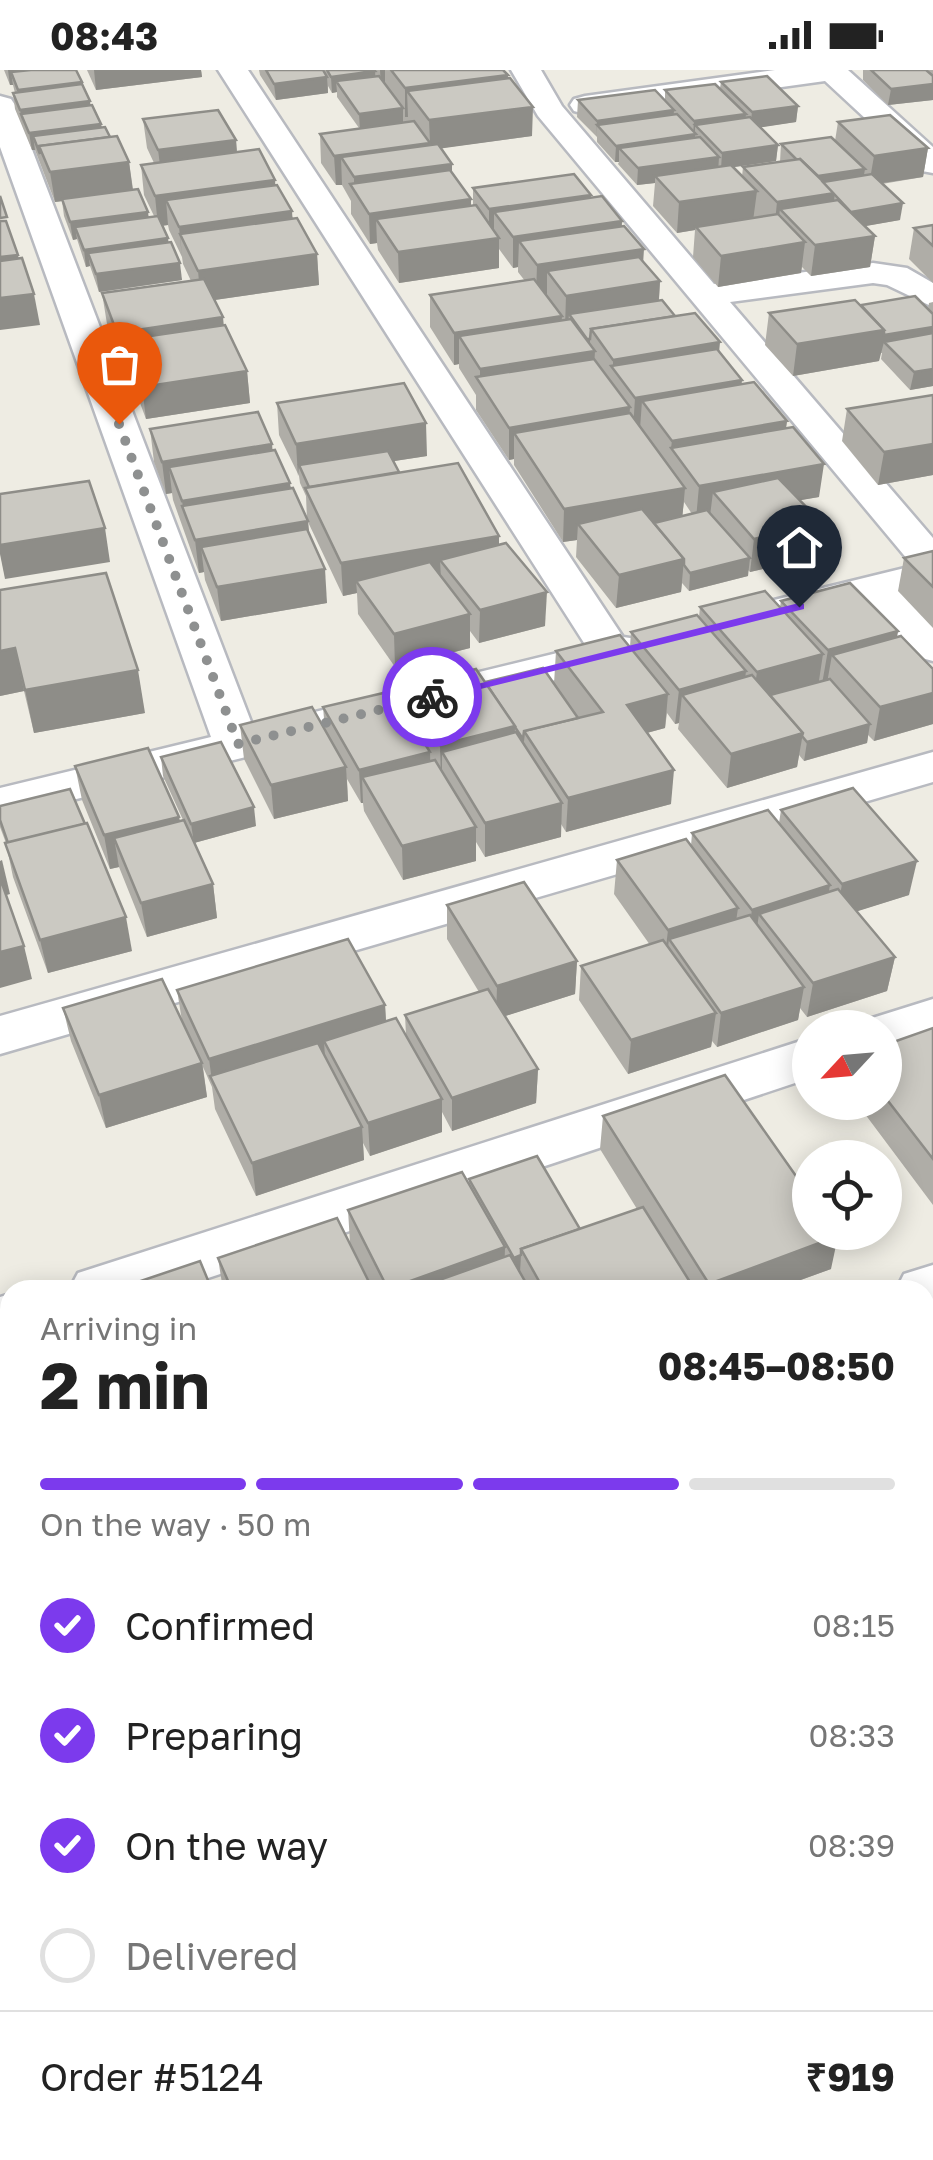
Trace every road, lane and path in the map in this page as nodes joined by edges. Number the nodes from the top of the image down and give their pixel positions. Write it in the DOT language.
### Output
graph roads {
  1 [pos="233,70"];
  2 [pos="526,70"];
  3 [pos="0,105"];
  4 [pos="549,110"];
  5 [pos="933,164"];
  6 [pos="667,200"];
  7 [pos="629,204"];
  8 [pos="706,295"];
  9 [pos="933,297"];
  10 [pos="856,419"];
  11 [pos="817,426"];
  12 [pos="933,564"];
  13 [pos="933,574"];
  14 [pos="874,588"];
  15 [pos="743,621"];
  16 [pos="668,639"];
  17 [pos="933,648"];
  18 [pos="612,653"];
  19 [pos="238,744"];
  20 [pos="933,767"];
  21 [pos="0,803"];
  22 [pos="933,1018"];
  23 [pos="902,1028"];
  24 [pos="0,1035"];
  25 [pos="792,1064"];
  26 [pos="130,1280"];
  1 -- 18 [label="street"];
  2 -- 4 [label="street"];
  3 -- 19 [label="street"];
  4 -- 5 [label="street"];
  4 -- 7 [label="street"];
  6 -- 7 [label="street"];
  7 -- 8 [label="street"];
  8 -- 9 [label="street"];
  8 -- 11 [label="street"];
  10 -- 11 [label="street"];
  11 -- 12 [label="street"];
  13 -- 14 [label="street"];
  14 -- 15 [label="street"];
  14 -- 17 [label="street"];
  16 -- 18 [label="street"];
  18 -- 19 [label="street"];
  19 -- 21 [label="street"];
  20 -- 24 [label="street"];
  22 -- 23 [label="street"];
  25 -- 26 [label="street"];
}
